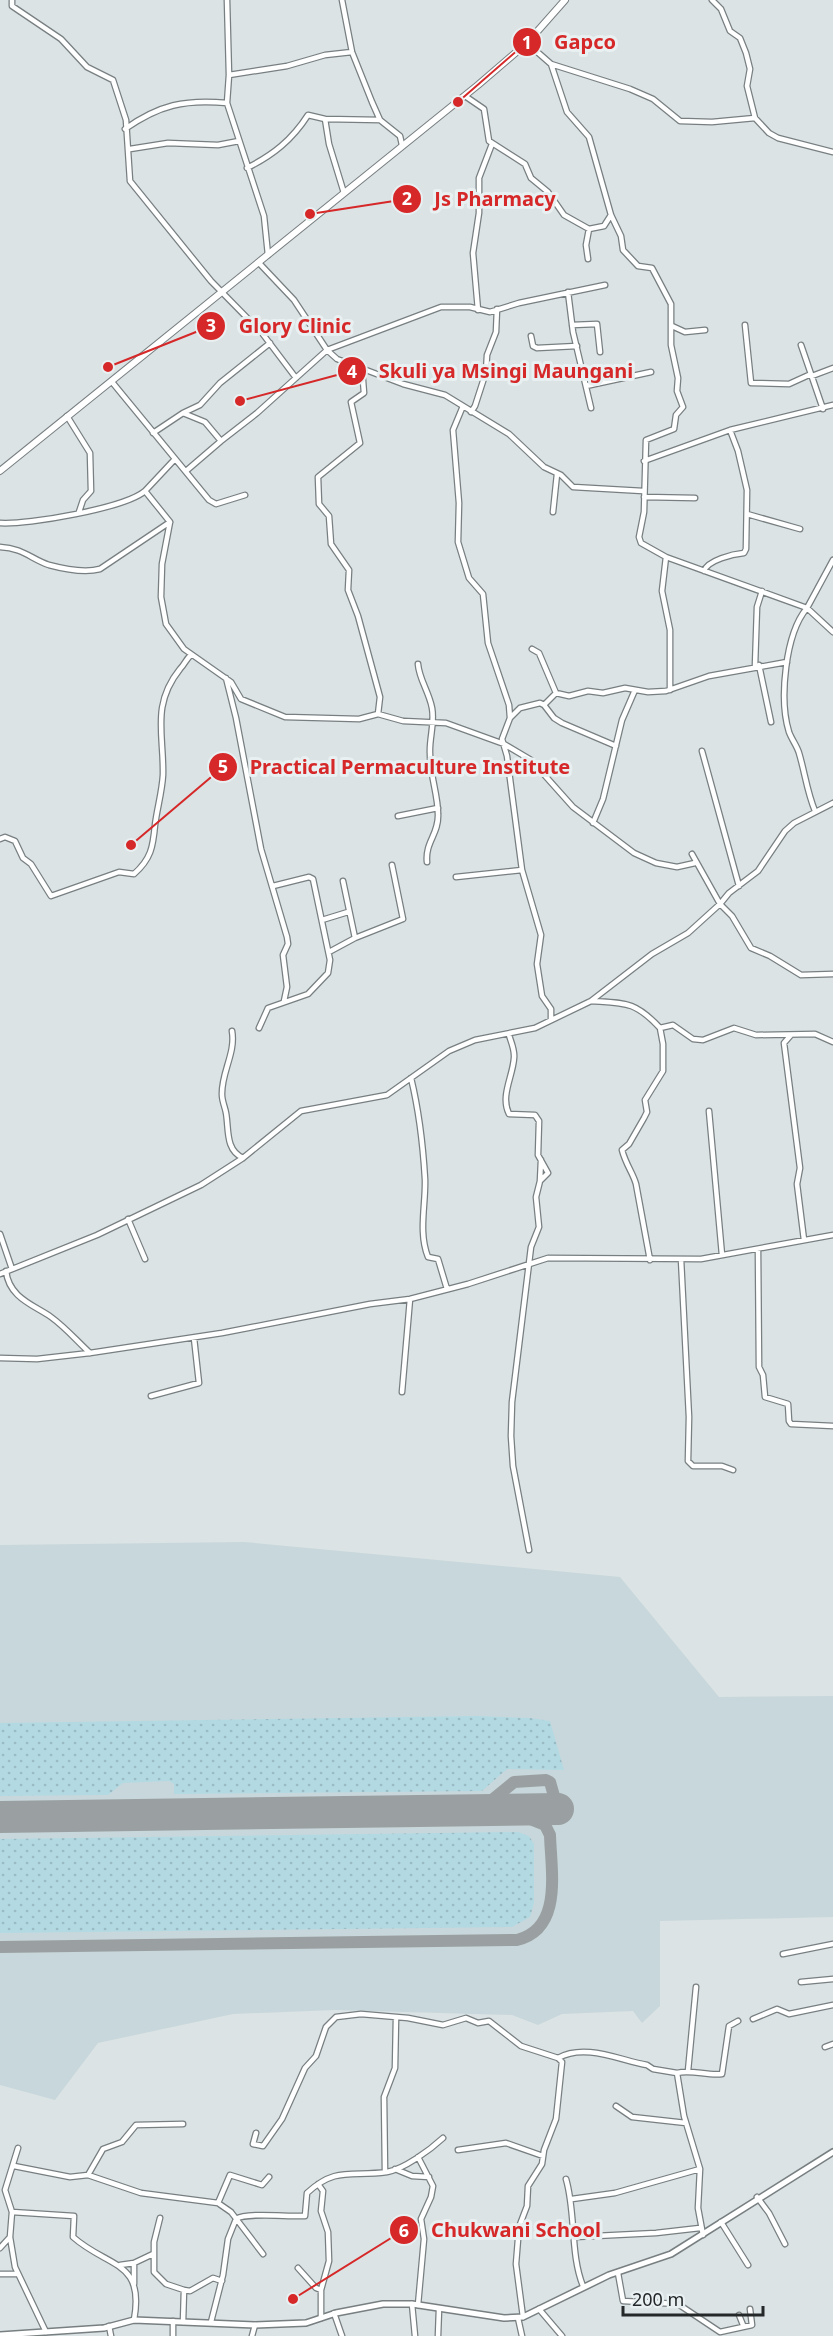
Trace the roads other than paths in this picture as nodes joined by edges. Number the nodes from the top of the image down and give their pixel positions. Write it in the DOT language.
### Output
graph roads {
  1 [pos="12,0"];
  2 [pos="227,0"];
  3 [pos="342,0"];
  4 [pos="565,0"];
  5 [pos="712,0"];
  6 [pos="527,43"];
  7 [pos="352,52"];
  8 [pos="551,64"];
  9 [pos="229,75"];
  10 [pos="465,96"];
  11 [pos="227,103"];
  12 [pos="755,118"];
  13 [pos="325,119"];
  14 [pos="380,120"];
  15 [pos="125,129"];
  16 [pos="239,141"];
  17 [pos="402,144"];
  18 [pos="492,144"];
  19 [pos="130,149"];
  20 [pos="833,152"];
  21 [pos="247,168"];
  22 [pos="344,193"];
  23 [pos="611,215"];
  24 [pos="589,229"];
  25 [pos="268,255"];
  26 [pos="588,259"];
  27 [pos="259,263"];
  28 [pos="605,285"];
  29 [pos="221,292"];
  30 [pos="568,292"];
  31 [pos="496,309"];
  32 [pos="478,310"];
  33 [pos="572,325"];
  34 [pos="745,325"];
  35 [pos="672,326"];
  36 [pos="705,330"];
  37 [pos="531,336"];
  38 [pos="270,343"];
  39 [pos="801,345"];
  40 [pos="577,346"];
  41 [pos="327,350"];
  42 [pos="600,352"];
  43 [pos="362,368"];
  44 [pos="833,368"];
  45 [pos="651,372"];
  46 [pos="812,375"];
  47 [pos="296,378"];
  48 [pos="112,382"];
  49 [pos="586,386"];
  50 [pos="831,405"];
  51 [pos="463,406"];
  52 [pos="591,408"];
  53 [pos="823,409"];
  54 [pos="471,412"];
  55 [pos="183,413"];
  56 [pos="833,413"];
  57 [pos="67,416"];
  58 [pos="730,430"];
  59 [pos="153,433"];
  60 [pos="221,441"];
  61 [pos="175,459"];
  62 [pos="644,461"];
  63 [pos="0,471"];
  64 [pos="186,471"];
  65 [pos="557,474"];
  66 [pos="145,491"];
  67 [pos="643,491"];
  68 [pos="245,495"];
  69 [pos="644,497"];
  70 [pos="695,498"];
  71 [pos="79,512"];
  72 [pos="553,512"];
  73 [pos="747,514"];
  74 [pos="170,522"];
  75 [pos="0,523"];
  76 [pos="800,529"];
  77 [pos="0,547"];
  78 [pos="666,557"];
  79 [pos="833,560"];
  80 [pos="704,571"];
  81 [pos="762,591"];
  82 [pos="807,608"];
  83 [pos="833,632"];
  84 [pos="532,649"];
  85 [pos="192,655"];
  86 [pos="787,662"];
  87 [pos="418,664"];
  88 [pos="757,666"];
  89 [pos="226,678"];
  90 [pos="635,690"];
  91 [pos="670,690"];
  92 [pos="556,693"];
  93 [pos="544,705"];
  94 [pos="378,714"];
  95 [pos="510,718"];
  96 [pos="771,722"];
  97 [pos="433,723"];
  98 [pos="504,744"];
  99 [pos="616,746"];
  100 [pos="702,751"];
  101 [pos="833,803"];
  102 [pos="438,808"];
  103 [pos="815,811"];
  104 [pos="398,816"];
  105 [pos="593,823"];
  106 [pos="0,839"];
  107 [pos="692,854"];
  108 [pos="427,862"];
  109 [pos="695,863"];
  110 [pos="392,865"];
  111 [pos="522,870"];
  112 [pos="456,877"];
  113 [pos="343,881"];
  114 [pos="273,886"];
  115 [pos="739,886"];
  116 [pos="720,904"];
  117 [pos="348,912"];
  118 [pos="322,920"];
  119 [pos="355,938"];
  120 [pos="328,952"];
  121 [pos="833,974"];
  122 [pos="591,1000"];
  123 [pos="284,1001"];
  124 [pos="551,1019"];
  125 [pos="259,1028"];
  126 [pos="660,1028"];
  127 [pos="232,1031"];
  128 [pos="508,1035"];
  129 [pos="791,1035"];
  130 [pos="833,1042"];
  131 [pos="411,1078"];
  132 [pos="709,1111"];
  133 [pos="243,1158"];
  134 [pos="541,1160"];
  135 [pos="540,1181"];
  136 [pos="128,1219"];
  137 [pos="0,1234"];
  138 [pos="833,1235"];
  139 [pos="804,1240"];
  140 [pos="758,1249"];
  141 [pos="722,1255"];
  142 [pos="145,1259"];
  143 [pos="681,1259"];
  144 [pos="650,1260"];
  145 [pos="529,1264"];
  146 [pos="12,1269"];
  147 [pos="6,1271"];
  148 [pos="0,1274"];
  149 [pos="447,1289"];
  150 [pos="410,1299"];
  151 [pos="194,1338"];
  152 [pos="90,1353"];
  153 [pos="0,1358"];
  154 [pos="402,1392"];
  155 [pos="151,1396"];
  156 [pos="833,1426"];
  157 [pos="733,1470"];
  158 [pos="529,1550"];
  159 [pos="833,1944"];
  160 [pos="783,1954"];
  161 [pos="833,1979"];
  162 [pos="801,1982"];
  163 [pos="696,1988"];
  164 [pos="833,2005"];
  165 [pos="396,2018"];
  166 [pos="753,2019"];
  167 [pos="738,2021"];
  168 [pos="833,2044"];
  169 [pos="825,2047"];
  170 [pos="558,2058"];
  171 [pos="688,2071"];
  172 [pos="677,2073"];
  173 [pos="616,2106"];
  174 [pos="686,2123"];
  175 [pos="183,2124"];
  176 [pos="256,2133"];
  177 [pos="443,2138"];
  178 [pos="18,2148"];
  179 [pos="458,2150"];
  180 [pos="833,2152"];
  181 [pos="543,2156"];
  182 [pos="418,2157"];
  183 [pos="14,2166"];
  184 [pos="395,2169"];
  185 [pos="700,2169"];
  186 [pos="385,2172"];
  187 [pos="88,2175"];
  188 [pos="269,2177"];
  189 [pos="429,2177"];
  190 [pos="566,2179"];
  191 [pos="318,2184"];
  192 [pos="2,2191"];
  193 [pos="757,2198"];
  194 [pos="572,2199"];
  195 [pos="218,2203"];
  196 [pos="12,2212"];
  197 [pos="160,2218"];
  198 [pos="236,2219"];
  199 [pos="722,2222"];
  200 [pos="700,2228"];
  201 [pos="703,2235"];
  202 [pos="10,2237"];
  203 [pos="575,2237"];
  204 [pos="785,2244"];
  205 [pos="0,2248"];
  206 [pos="153,2254"];
  207 [pos="263,2254"];
  208 [pos="134,2263"];
  209 [pos="120,2265"];
  210 [pos="748,2265"];
  211 [pos="298,2268"];
  212 [pos="618,2272"];
  213 [pos="0,2274"];
  214 [pos="18,2274"];
  215 [pos="222,2281"];
  216 [pos="583,2286"];
  217 [pos="134,2287"];
  218 [pos="184,2290"];
  219 [pos="321,2290"];
  220 [pos="415,2304"];
  221 [pos="439,2309"];
  222 [pos="539,2309"];
  223 [pos="750,2309"];
  224 [pos="334,2313"];
  225 [pos="739,2315"];
  226 [pos="521,2317"];
  227 [pos="321,2318"];
  228 [pos="134,2320"];
  229 [pos="173,2321"];
  230 [pos="183,2322"];
  231 [pos="211,2322"];
  232 [pos="255,2325"];
  233 [pos="743,2325"];
  234 [pos="109,2326"];
  235 [pos="46,2332"];
  236 [pos="79,2333"];
  237 [pos="0,2335"];
  238 [pos="111,2336"];
  239 [pos="173,2336"];
  240 [pos="252,2336"];
  241 [pos="342,2336"];
  242 [pos="415,2336"];
  243 [pos="438,2336"];
  244 [pos="522,2336"];
  245 [pos="562,2336"];
  1 -- 15 [label="street"];
  2 -- 9 [label="street"];
  3 -- 7 [label="street"];
  4 -- 6 [label="main road"];
  5 -- 12 [label="street"];
  6 -- 8 [label="street"];
  6 -- 10 [label="main road"];
  7 -- 9 [label="street"];
  7 -- 14 [label="street"];
  8 -- 12 [label="street"];
  8 -- 23 [label="street"];
  9 -- 11 [label="street"];
  10 -- 17 [label="main road"];
  10 -- 18 [label="street"];
  11 -- 15 [label="street"];
  11 -- 16 [label="street"];
  12 -- 20 [label="street"];
  13 -- 14 [label="street"];
  13 -- 21 [label="street"];
  13 -- 22 [label="street"];
  14 -- 17 [label="street"];
  15 -- 19 [label="street"];
  16 -- 19 [label="street"];
  16 -- 21 [label="street"];
  17 -- 22 [label="main road"];
  18 -- 24 [label="street"];
  18 -- 32 [label="street"];
  19 -- 29 [label="street"];
  21 -- 25 [label="street"];
  22 -- 25 [label="main road"];
  23 -- 24 [label="street"];
  23 -- 35 [label="street"];
  24 -- 26 [label="street"];
  25 -- 27 [label="main road"];
  27 -- 29 [label="main road"];
  27 -- 41 [label="street"];
  28 -- 30 [label="street"];
  29 -- 38 [label="street"];
  29 -- 48 [label="main road"];
  30 -- 31 [label="street"];
  30 -- 33 [label="street"];
  31 -- 32 [label="street"];
  31 -- 54 [label="street"];
  32 -- 41 [label="street"];
  33 -- 40 [label="street"];
  33 -- 42 [label="street"];
  34 -- 46 [label="street"];
  35 -- 36 [label="street"];
  35 -- 62 [label="street"];
  37 -- 40 [label="street"];
  38 -- 47 [label="street"];
  38 -- 55 [label="street"];
  39 -- 46 [label="street"];
  40 -- 49 [label="street"];
  41 -- 43 [label="street"];
  41 -- 47 [label="street"];
  43 -- 51 [label="street"];
  43 -- 94 [label="street"];
  44 -- 46 [label="street"];
  45 -- 49 [label="street"];
  46 -- 53 [label="street"];
  47 -- 60 [label="street"];
  48 -- 57 [label="main road"];
  48 -- 59 [label="street"];
  49 -- 52 [label="street"];
  50 -- 53 [label="street"];
  50 -- 56 [label="street"];
  51 -- 54 [label="street"];
  51 -- 95 [label="street"];
  53 -- 58 [label="street"];
  54 -- 65 [label="street"];
  55 -- 59 [label="street"];
  55 -- 60 [label="street"];
  57 -- 63 [label="main road"];
  57 -- 71 [label="street"];
  58 -- 62 [label="street"];
  58 -- 73 [label="street"];
  59 -- 61 [label="street"];
  60 -- 64 [label="street"];
  61 -- 64 [label="street"];
  61 -- 66 [label="street"];
  62 -- 67 [label="street"];
  64 -- 68 [label="street"];
  65 -- 67 [label="street"];
  65 -- 72 [label="street"];
  66 -- 71 [label="street"];
  66 -- 74 [label="street"];
  67 -- 69 [label="street"];
  69 -- 70 [label="street"];
  69 -- 78 [label="street"];
  71 -- 75 [label="street"];
  73 -- 76 [label="street"];
  73 -- 80 [label="street"];
  74 -- 77 [label="street"];
  74 -- 85 [label="street"];
  78 -- 80 [label="street"];
  78 -- 91 [label="street"];
  79 -- 82 [label="street"];
  80 -- 81 [label="street"];
  81 -- 82 [label="street"];
  81 -- 88 [label="street"];
  82 -- 83 [label="street"];
  82 -- 86 [label="street"];
  84 -- 92 [label="street"];
  85 -- 89 [label="street"];
  85 -- 106 [label="street"];
  86 -- 88 [label="street"];
  86 -- 103 [label="street"];
  87 -- 97 [label="street"];
  88 -- 91 [label="street"];
  88 -- 96 [label="street"];
  89 -- 94 [label="street"];
  89 -- 114 [label="street"];
  90 -- 91 [label="street"];
  90 -- 92 [label="street"];
  90 -- 99 [label="street"];
  92 -- 93 [label="street"];
  93 -- 95 [label="street"];
  93 -- 99 [label="street"];
  94 -- 97 [label="street"];
  95 -- 98 [label="street"];
  97 -- 98 [label="street"];
  97 -- 102 [label="street"];
  98 -- 105 [label="street"];
  98 -- 111 [label="street"];
  99 -- 105 [label="street"];
  100 -- 115 [label="street"];
  101 -- 103 [label="street"];
  102 -- 104 [label="street"];
  102 -- 108 [label="street"];
  103 -- 115 [label="street"];
  105 -- 109 [label="street"];
  107 -- 109 [label="street"];
  109 -- 116 [label="street"];
  110 -- 119 [label="street"];
  111 -- 112 [label="street"];
  111 -- 124 [label="street"];
  113 -- 117 [label="street"];
  114 -- 118 [label="street"];
  114 -- 123 [label="street"];
  115 -- 116 [label="street"];
  116 -- 121 [label="street"];
  116 -- 122 [label="street"];
  117 -- 118 [label="street"];
  117 -- 119 [label="street"];
  118 -- 120 [label="street"];
  119 -- 120 [label="street"];
  120 -- 123 [label="street"];
  122 -- 124 [label="street"];
  122 -- 126 [label="street"];
  123 -- 125 [label="street"];
  124 -- 128 [label="street"];
  126 -- 129 [label="street"];
  126 -- 144 [label="street"];
  127 -- 133 [label="street"];
  128 -- 131 [label="street"];
  128 -- 134 [label="street"];
  129 -- 130 [label="street"];
  129 -- 139 [label="street"];
  131 -- 133 [label="street"];
  131 -- 149 [label="street"];
  132 -- 141 [label="street"];
  133 -- 136 [label="street"];
  134 -- 135 [label="street"];
  134 -- 135 [label="street"];
  135 -- 145 [label="street"];
  136 -- 142 [label="street"];
  136 -- 146 [label="street"];
  137 -- 146 [label="street"];
  138 -- 139 [label="street"];
  139 -- 140 [label="street"];
  140 -- 141 [label="street"];
  140 -- 156 [label="street"];
  141 -- 143 [label="street"];
  143 -- 144 [label="street"];
  143 -- 157 [label="street"];
  144 -- 145 [label="street"];
  145 -- 149 [label="street"];
  145 -- 158 [label="street"];
  146 -- 147 [label="street"];
  147 -- 148 [label="street"];
  147 -- 152 [label="street"];
  149 -- 150 [label="street"];
  150 -- 151 [label="street"];
  150 -- 154 [label="street"];
  151 -- 152 [label="street"];
  151 -- 155 [label="street"];
  152 -- 153 [label="street"];
  159 -- 160 [label="street"];
  161 -- 162 [label="street"];
  163 -- 171 [label="street"];
  164 -- 166 [label="street"];
  165 -- 170 [label="street"];
  165 -- 176 [label="street"];
  165 -- 186 [label="street"];
  167 -- 171 [label="street"];
  168 -- 169 [label="street"];
  170 -- 172 [label="street"];
  170 -- 181 [label="street"];
  171 -- 172 [label="street"];
  172 -- 174 [label="street"];
  173 -- 174 [label="street"];
  174 -- 185 [label="street"];
  175 -- 187 [label="street"];
  177 -- 182 [label="street"];
  178 -- 183 [label="street"];
  179 -- 181 [label="street"];
  180 -- 193 [label="street"];
  181 -- 226 [label="street"];
  182 -- 184 [label="street"];
  182 -- 189 [label="street"];
  183 -- 187 [label="street"];
  183 -- 192 [label="street"];
  184 -- 186 [label="street"];
  184 -- 189 [label="street"];
  185 -- 194 [label="street"];
  185 -- 200 [label="street"];
  186 -- 191 [label="street"];
  187 -- 195 [label="street"];
  188 -- 195 [label="street"];
  189 -- 220 [label="street"];
  190 -- 194 [label="street"];
  191 -- 198 [label="street"];
  191 -- 219 [label="street"];
  192 -- 196 [label="street"];
  193 -- 199 [label="street"];
  193 -- 204 [label="street"];
  194 -- 203 [label="street"];
  195 -- 198 [label="street"];
  196 -- 202 [label="street"];
  196 -- 209 [label="street"];
  197 -- 206 [label="street"];
  198 -- 207 [label="street"];
  198 -- 215 [label="street"];
  199 -- 201 [label="street"];
  199 -- 210 [label="street"];
  200 -- 201 [label="street"];
  200 -- 203 [label="street"];
  201 -- 212 [label="street"];
  202 -- 205 [label="street"];
  202 -- 214 [label="street"];
  203 -- 216 [label="street"];
  206 -- 208 [label="street"];
  206 -- 218 [label="street"];
  208 -- 209 [label="street"];
  208 -- 217 [label="street"];
  209 -- 217 [label="street"];
  211 -- 219 [label="street"];
  212 -- 216 [label="street"];
  212 -- 233 [label="street"];
  213 -- 214 [label="street"];
  214 -- 235 [label="street"];
  215 -- 218 [label="street"];
  215 -- 231 [label="street"];
  216 -- 222 [label="street"];
  217 -- 228 [label="street"];
  218 -- 230 [label="street"];
  219 -- 227 [label="street"];
  220 -- 221 [label="street"];
  220 -- 224 [label="street"];
  220 -- 242 [label="street"];
  221 -- 226 [label="street"];
  221 -- 243 [label="street"];
  222 -- 226 [label="street"];
  222 -- 245 [label="street"];
  223 -- 233 [label="street"];
  224 -- 227 [label="street"];
  224 -- 241 [label="street"];
  225 -- 233 [label="street"];
  226 -- 244 [label="street"];
  227 -- 232 [label="street"];
  228 -- 229 [label="street"];
  228 -- 234 [label="street"];
  229 -- 230 [label="street"];
  229 -- 239 [label="street"];
  230 -- 231 [label="street"];
  231 -- 232 [label="street"];
  232 -- 240 [label="street"];
  234 -- 236 [label="street"];
  234 -- 238 [label="street"];
  235 -- 236 [label="street"];
  235 -- 237 [label="street"];
}
